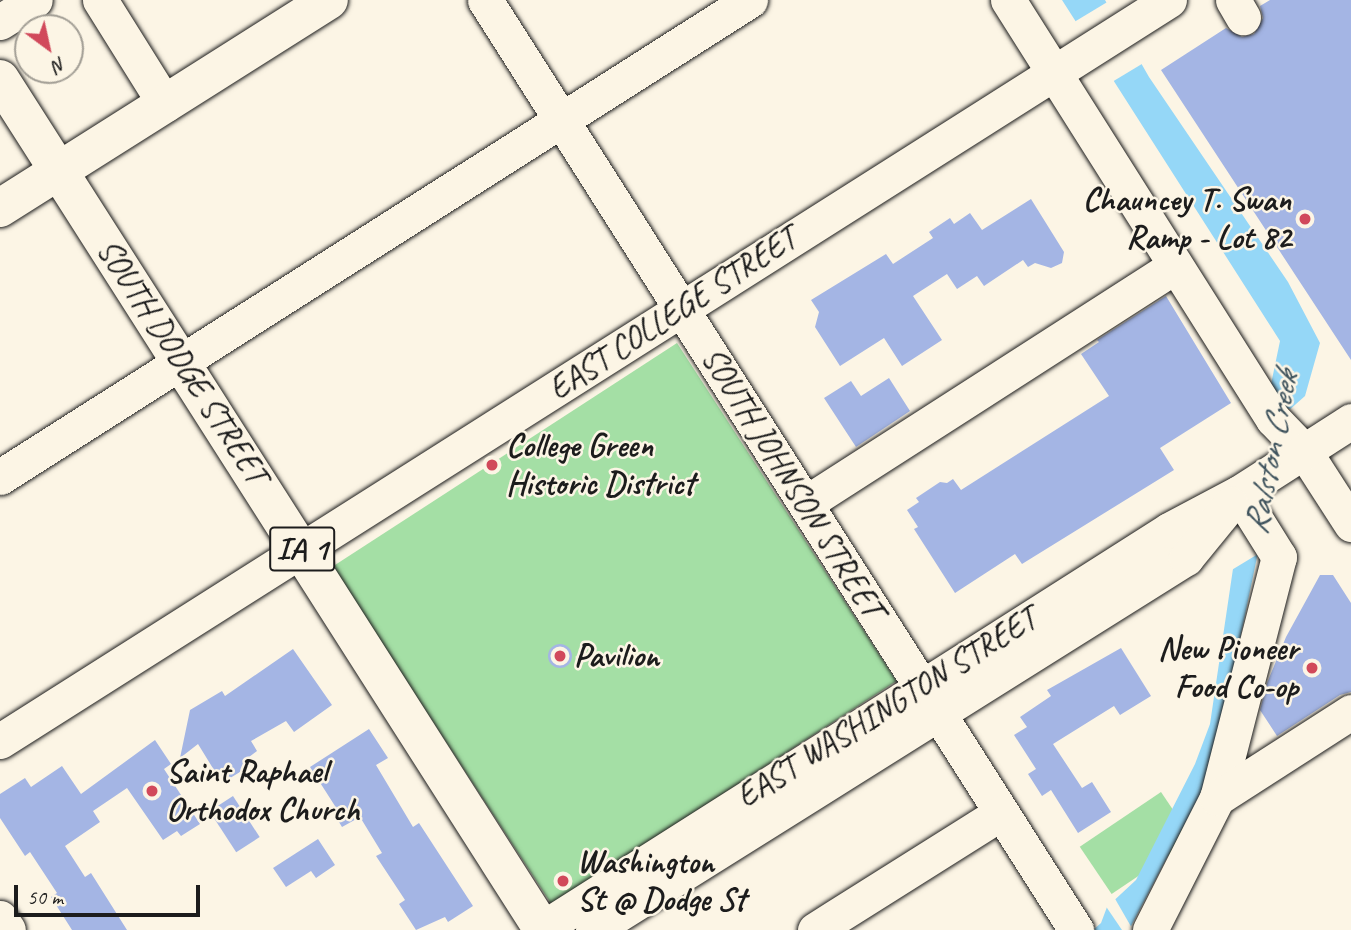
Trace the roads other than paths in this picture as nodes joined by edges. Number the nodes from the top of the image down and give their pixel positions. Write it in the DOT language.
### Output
graph roads {
  1 [pos="35,0"];
  2 [pos="100,0"];
  3 [pos="329,0"];
  4 [pos="485,0"];
  5 [pos="750,0"];
  6 [pos="1008,0"];
  7 [pos="1169,0"];
  8 [pos="0,22"];
  9 [pos="1068,64"];
  10 [pos="0,79"];
  11 [pos="165,104"];
  12 [pos="561,120"];
  13 [pos="59,172"];
  14 [pos="0,208"];
  15 [pos="1175,266"];
  16 [pos="681,309"];
  17 [pos="181,362"];
  18 [pos="1351,421"];
  19 [pos="1290,452"];
  20 [pos="0,477"];
  21 [pos="1240,496"];
  22 [pos="806,503"];
  23 [pos="1351,524"];
  24 [pos="303,550"];
  25 [pos="930,701"];
  26 [pos="1351,712"];
  27 [pos="0,741"];
  28 [pos="1217,798"];
  29 [pos="1001,813"];
  30 [pos="0,918"];
  31 [pos="542,929"];
  32 [pos="8,930"];
  33 [pos="593,930"];
  34 [pos="815,930"];
  35 [pos="1076,930"];
  36 [pos="1150,930"];
  1 -- 8 [label="street"];
  2 -- 11 [label="street"];
  3 -- 11 [label="main road"];
  4 -- 12 [label="street, SOUTH JOHNSON STREET"];
  5 -- 12 [label="street"];
  6 -- 9 [label="street"];
  7 -- 9 [label="street, EAST COLLEGE STREET"];
  9 -- 15 [label="street"];
  9 -- 16 [label="street, EAST COLLEGE STREET"];
  10 -- 13 [label="main road, SOUTH DODGE STREET"];
  11 -- 13 [label="main road"];
  12 -- 16 [label="street, SOUTH JOHNSON STREET"];
  12 -- 17 [label="street"];
  13 -- 14 [label="main road"];
  13 -- 17 [label="main road, SOUTH DODGE STREET / IA 1"];
  15 -- 19 [label="street"];
  15 -- 22 [label="street"];
  16 -- 22 [label="street, SOUTH JOHNSON STREET"];
  16 -- 24 [label="street, EAST COLLEGE STREET"];
  17 -- 20 [label="street"];
  17 -- 24 [label="main road, SOUTH DODGE STREET / IA 1"];
  18 -- 19 [label="street, EAST WASHINGTON STREET"];
  19 -- 21 [label="street, EAST WASHINGTON STREET"];
  19 -- 23 [label="street"];
  21 -- 25 [label="street, EAST WASHINGTON STREET"];
  21 -- 28 [label="street"];
  22 -- 25 [label="street, SOUTH JOHNSON STREET"];
  24 -- 27 [label="street, EAST COLLEGE STREET"];
  24 -- 31 [label="main road, SOUTH DODGE STREET / IA 1"];
  25 -- 29 [label="street, SOUTH JOHNSON STREET"];
  25 -- 31 [label="street, EAST WASHINGTON STREET"];
  25 -- 33 [label="street, EAST WASHINGTON STREET"];
  26 -- 28 [label="street"];
  28 -- 36 [label="street"];
  29 -- 34 [label="street"];
  29 -- 35 [label="street, SOUTH JOHNSON STREET"];
  30 -- 32 [label="street"];
}
